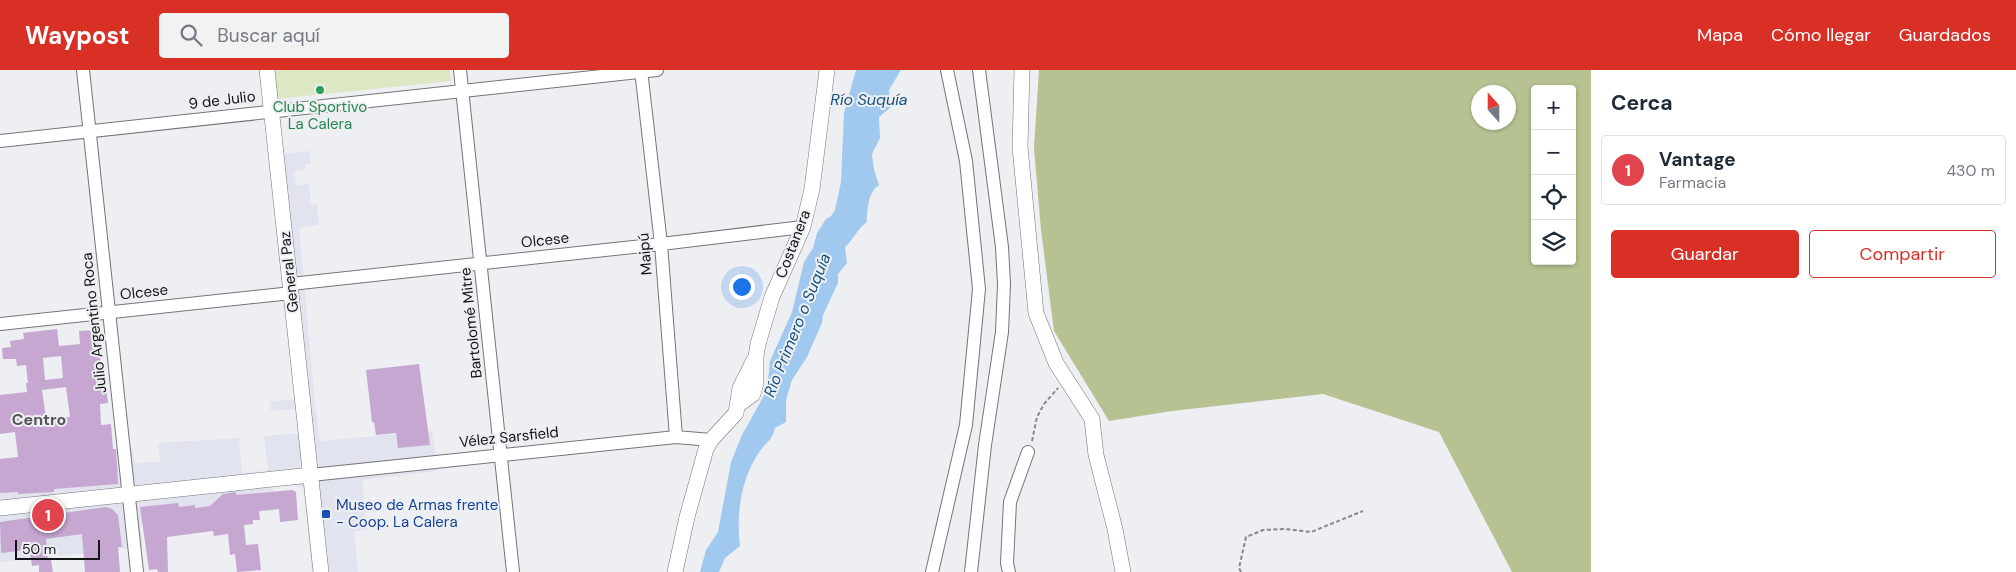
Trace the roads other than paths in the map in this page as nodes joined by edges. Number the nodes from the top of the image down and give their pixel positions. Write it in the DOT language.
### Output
graph roads {
  1 [pos="83,70"];
  2 [pos="267,70"];
  3 [pos="460,70"];
  4 [pos="657,70"];
  5 [pos="827,70"];
  6 [pos="947,70"];
  7 [pos="979,70"];
  8 [pos="1022,70"];
  9 [pos="641,71"];
  10 [pos="462,90"];
  11 [pos="272,111"];
  12 [pos="90,130"];
  13 [pos="0,141"];
  14 [pos="803,227"];
  15 [pos="660,244"];
  16 [pos="480,263"];
  17 [pos="291,288"];
  18 [pos="109,312"];
  19 [pos="0,324"];
  20 [pos="676,437"];
  21 [pos="711,440"];
  22 [pos="1028,452"];
  23 [pos="502,454"];
  24 [pos="311,475"];
  25 [pos="129,495"];
  26 [pos="0,508"];
  27 [pos="137,572"];
  28 [pos="321,572"];
  29 [pos="513,572"];
  30 [pos="675,572"];
  31 [pos="932,572"];
  32 [pos="971,572"];
  33 [pos="1009,572"];
  34 [pos="1124,572"];
  1 -- 12 [label="street, Julio Argentino Roca"];
  2 -- 11 [label="street, General Paz"];
  3 -- 10 [label="street, Bartolomé Mitre"];
  4 -- 9 [label="street, 9 de Julio"];
  5 -- 14 [label="street, Costanera"];
  6 -- 31 [label="street"];
  7 -- 32 [label="street"];
  8 -- 34 [label="street"];
  9 -- 10 [label="street, 9 de Julio"];
  9 -- 15 [label="street, Maipú"];
  10 -- 11 [label="street, 9 de Julio"];
  10 -- 16 [label="street, Bartolomé Mitre"];
  11 -- 12 [label="street, 9 de Julio"];
  11 -- 17 [label="street, General Paz"];
  12 -- 13 [label="street, 9 de Julio"];
  12 -- 18 [label="street, Julio Argentino Roca"];
  14 -- 15 [label="street, Olcese"];
  14 -- 21 [label="street, Costanera"];
  15 -- 16 [label="street, Olcese"];
  15 -- 20 [label="street, Maipú"];
  16 -- 17 [label="street, Olcese"];
  16 -- 23 [label="street, Bartolomé Mitre"];
  17 -- 18 [label="street, Olcese"];
  17 -- 24 [label="street, General Paz"];
  18 -- 19 [label="street, Olcese"];
  18 -- 25 [label="street, Julio Argentino Roca"];
  20 -- 21 [label="street, Vélez Sarsfield"];
  20 -- 23 [label="street, Vélez Sarsfield"];
  21 -- 30 [label="street, Costanera"];
  22 -- 33 [label="street"];
  23 -- 24 [label="street, Vélez Sarsfield"];
  23 -- 29 [label="street, Bartolomé Mitre"];
  24 -- 25 [label="street"];
  24 -- 28 [label="street, General Paz"];
  25 -- 26 [label="street"];
  25 -- 27 [label="street, Julio Argentino Roca"];
}
